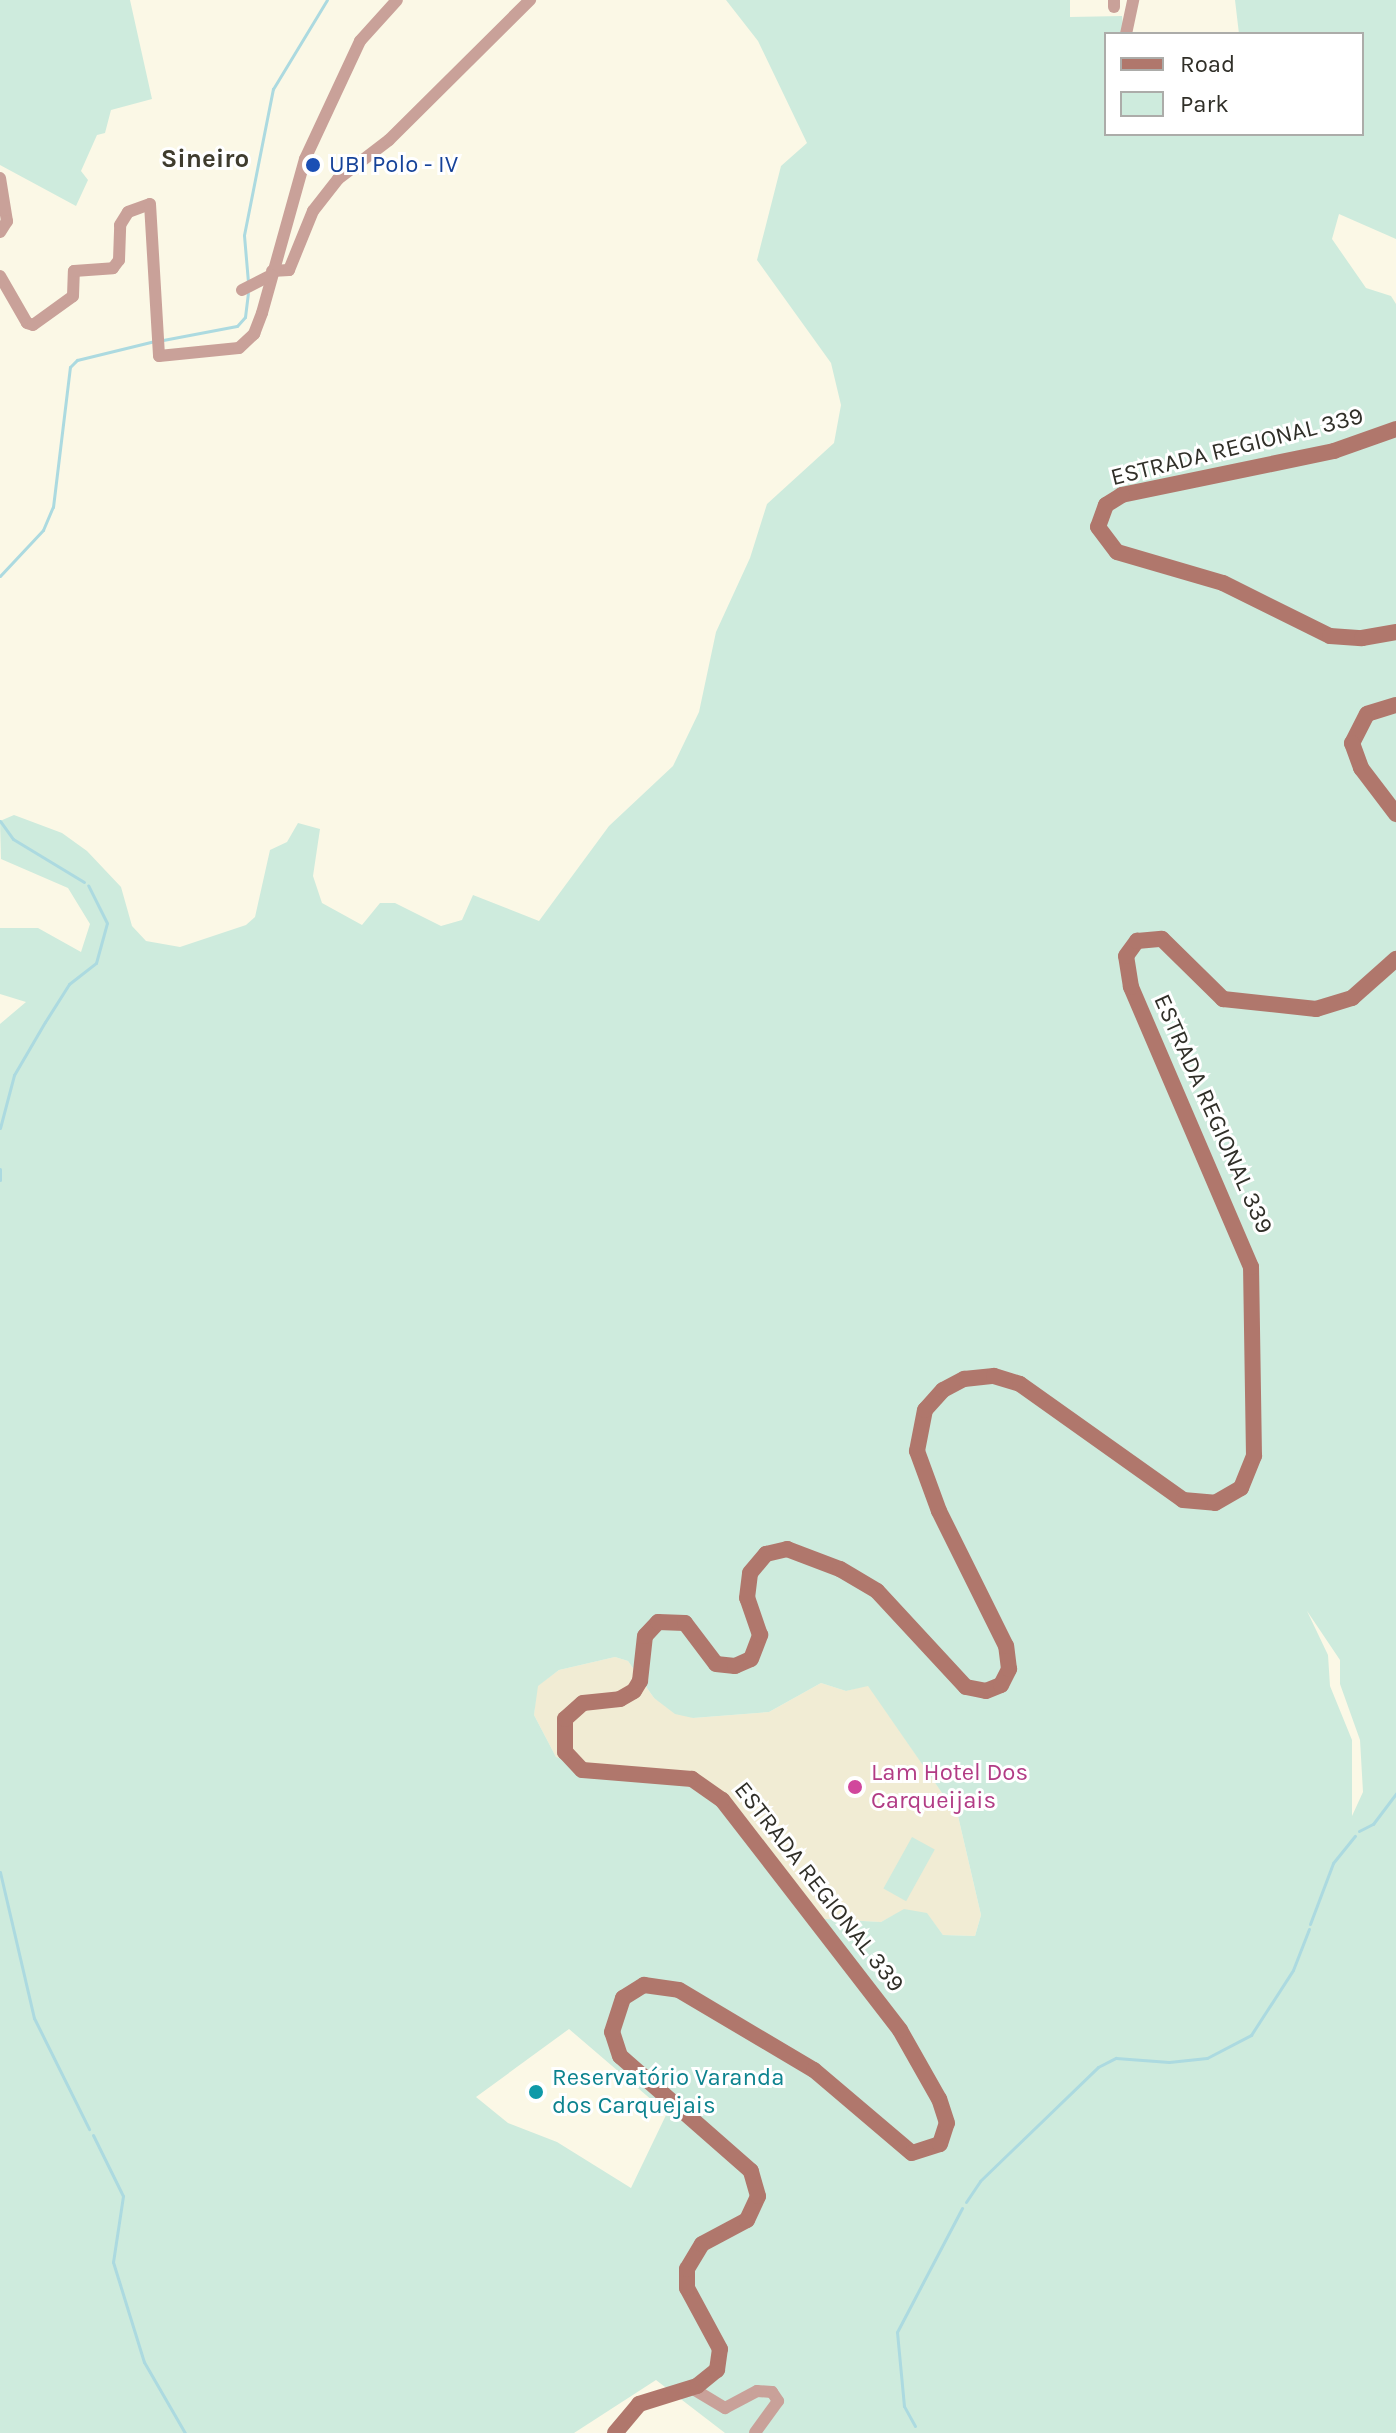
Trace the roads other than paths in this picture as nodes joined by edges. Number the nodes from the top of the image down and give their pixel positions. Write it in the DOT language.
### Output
graph roads {
  1 [pos="397,0"];
  2 [pos="530,0"];
  3 [pos="1133,0"];
  4 [pos="1126,32"];
  5 [pos="0,178"];
  6 [pos="0,232"];
  7 [pos="271,273"];
  8 [pos="0,276"];
  9 [pos="247,290"];
  10 [pos="1396,429"];
  11 [pos="1396,632"];
  12 [pos="1396,705"];
  13 [pos="1396,814"];
  14 [pos="1396,959"];
  15 [pos="690,2387"];
  16 [pos="615,2433"];
  17 [pos="755,2433"];
  1 -- 7 [label="street"];
  2 -- 7 [label="street"];
  3 -- 4 [label="street"];
  5 -- 6 [label="street"];
  7 -- 8 [label="street"];
  7 -- 9 [label="street"];
  10 -- 11 [label="main road, ESTRADA REGIONAL 339"];
  12 -- 13 [label="main road"];
  14 -- 15 [label="main road, ESTRADA REGIONAL 339"];
  15 -- 16 [label="main road, ESTRADA REGIONAL 339"];
  15 -- 17 [label="street"];
}
